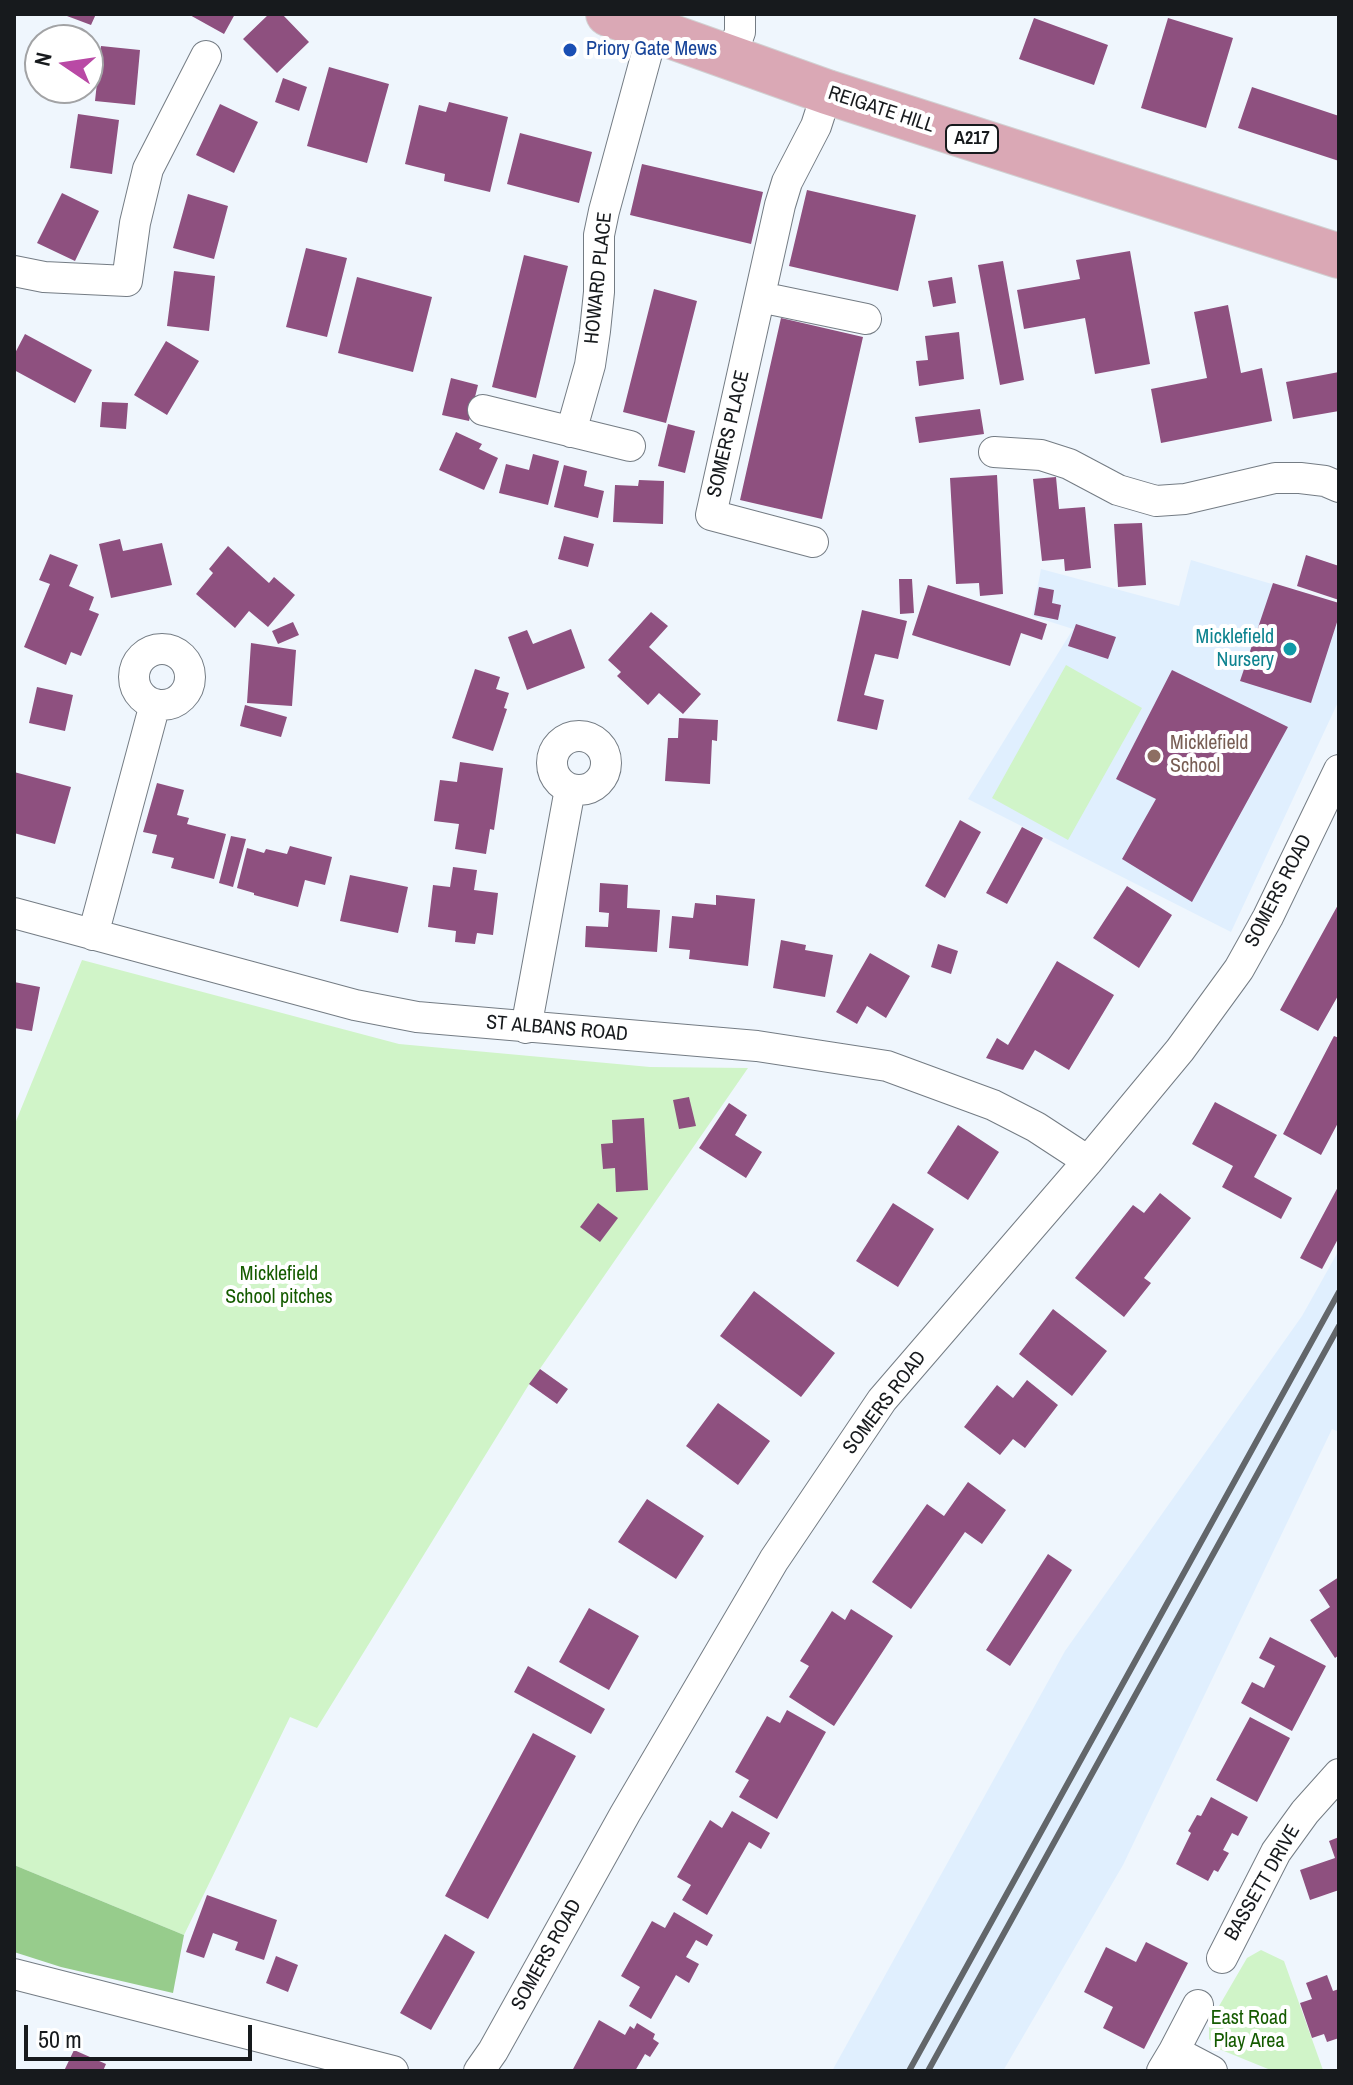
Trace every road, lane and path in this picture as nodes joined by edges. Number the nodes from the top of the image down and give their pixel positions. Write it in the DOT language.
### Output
graph roads {
  1 [pos="608,14"];
  2 [pos="740,14"];
  3 [pos="653,31"];
  4 [pos="206,56"];
  5 [pos="730,59"];
  6 [pos="827,92"];
  7 [pos="1339,256"];
  8 [pos="14,271"];
  9 [pos="760,297"];
  10 [pos="866,319"];
  11 [pos="483,410"];
  12 [pos="571,432"];
  13 [pos="630,446"];
  14 [pos="994,452"];
  15 [pos="1339,487"];
  16 [pos="813,542"];
  17 [pos="155,704"];
  18 [pos="1339,770"];
  19 [pos="570,789"];
  20 [pos="14,913"];
  21 [pos="93,935"];
  22 [pos="526,1028"];
  23 [pos="1088,1161"];
  24 [pos="1339,1774"];
  25 [pos="1222,1958"];
  26 [pos="14,1974"];
  27 [pos="1198,2005"];
  28 [pos="1168,2061"];
  29 [pos="393,2071"];
  30 [pos="479,2071"];
  31 [pos="1212,2071"];
  1 -- 3 [label="main road, REIGATE HILL / A217"];
  2 -- 5 [label="street"];
  3 -- 5 [label="main road, REIGATE HILL / A217"];
  3 -- 12 [label="street, HOWARD PLACE"];
  4 -- 8 [label="street"];
  5 -- 6 [label="main road, REIGATE HILL / A217"];
  6 -- 7 [label="main road, REIGATE HILL / A217"];
  6 -- 9 [label="street, SOMERS PLACE"];
  9 -- 10 [label="street"];
  9 -- 16 [label="street, SOMERS PLACE"];
  11 -- 12 [label="street"];
  12 -- 13 [label="street"];
  14 -- 15 [label="street"];
  17 -- 21 [label="street"];
  18 -- 23 [label="street, SOMERS ROAD"];
  19 -- 22 [label="street"];
  20 -- 21 [label="street, ST ALBANS ROAD"];
  21 -- 22 [label="street, ST ALBANS ROAD"];
  22 -- 23 [label="street, ST ALBANS ROAD"];
  23 -- 30 [label="street, SOMERS ROAD"];
  24 -- 25 [label="street, BASSETT DRIVE"];
  26 -- 29 [label="street"];
  27 -- 28 [label="street"];
  28 -- 31 [label="street"];
}
